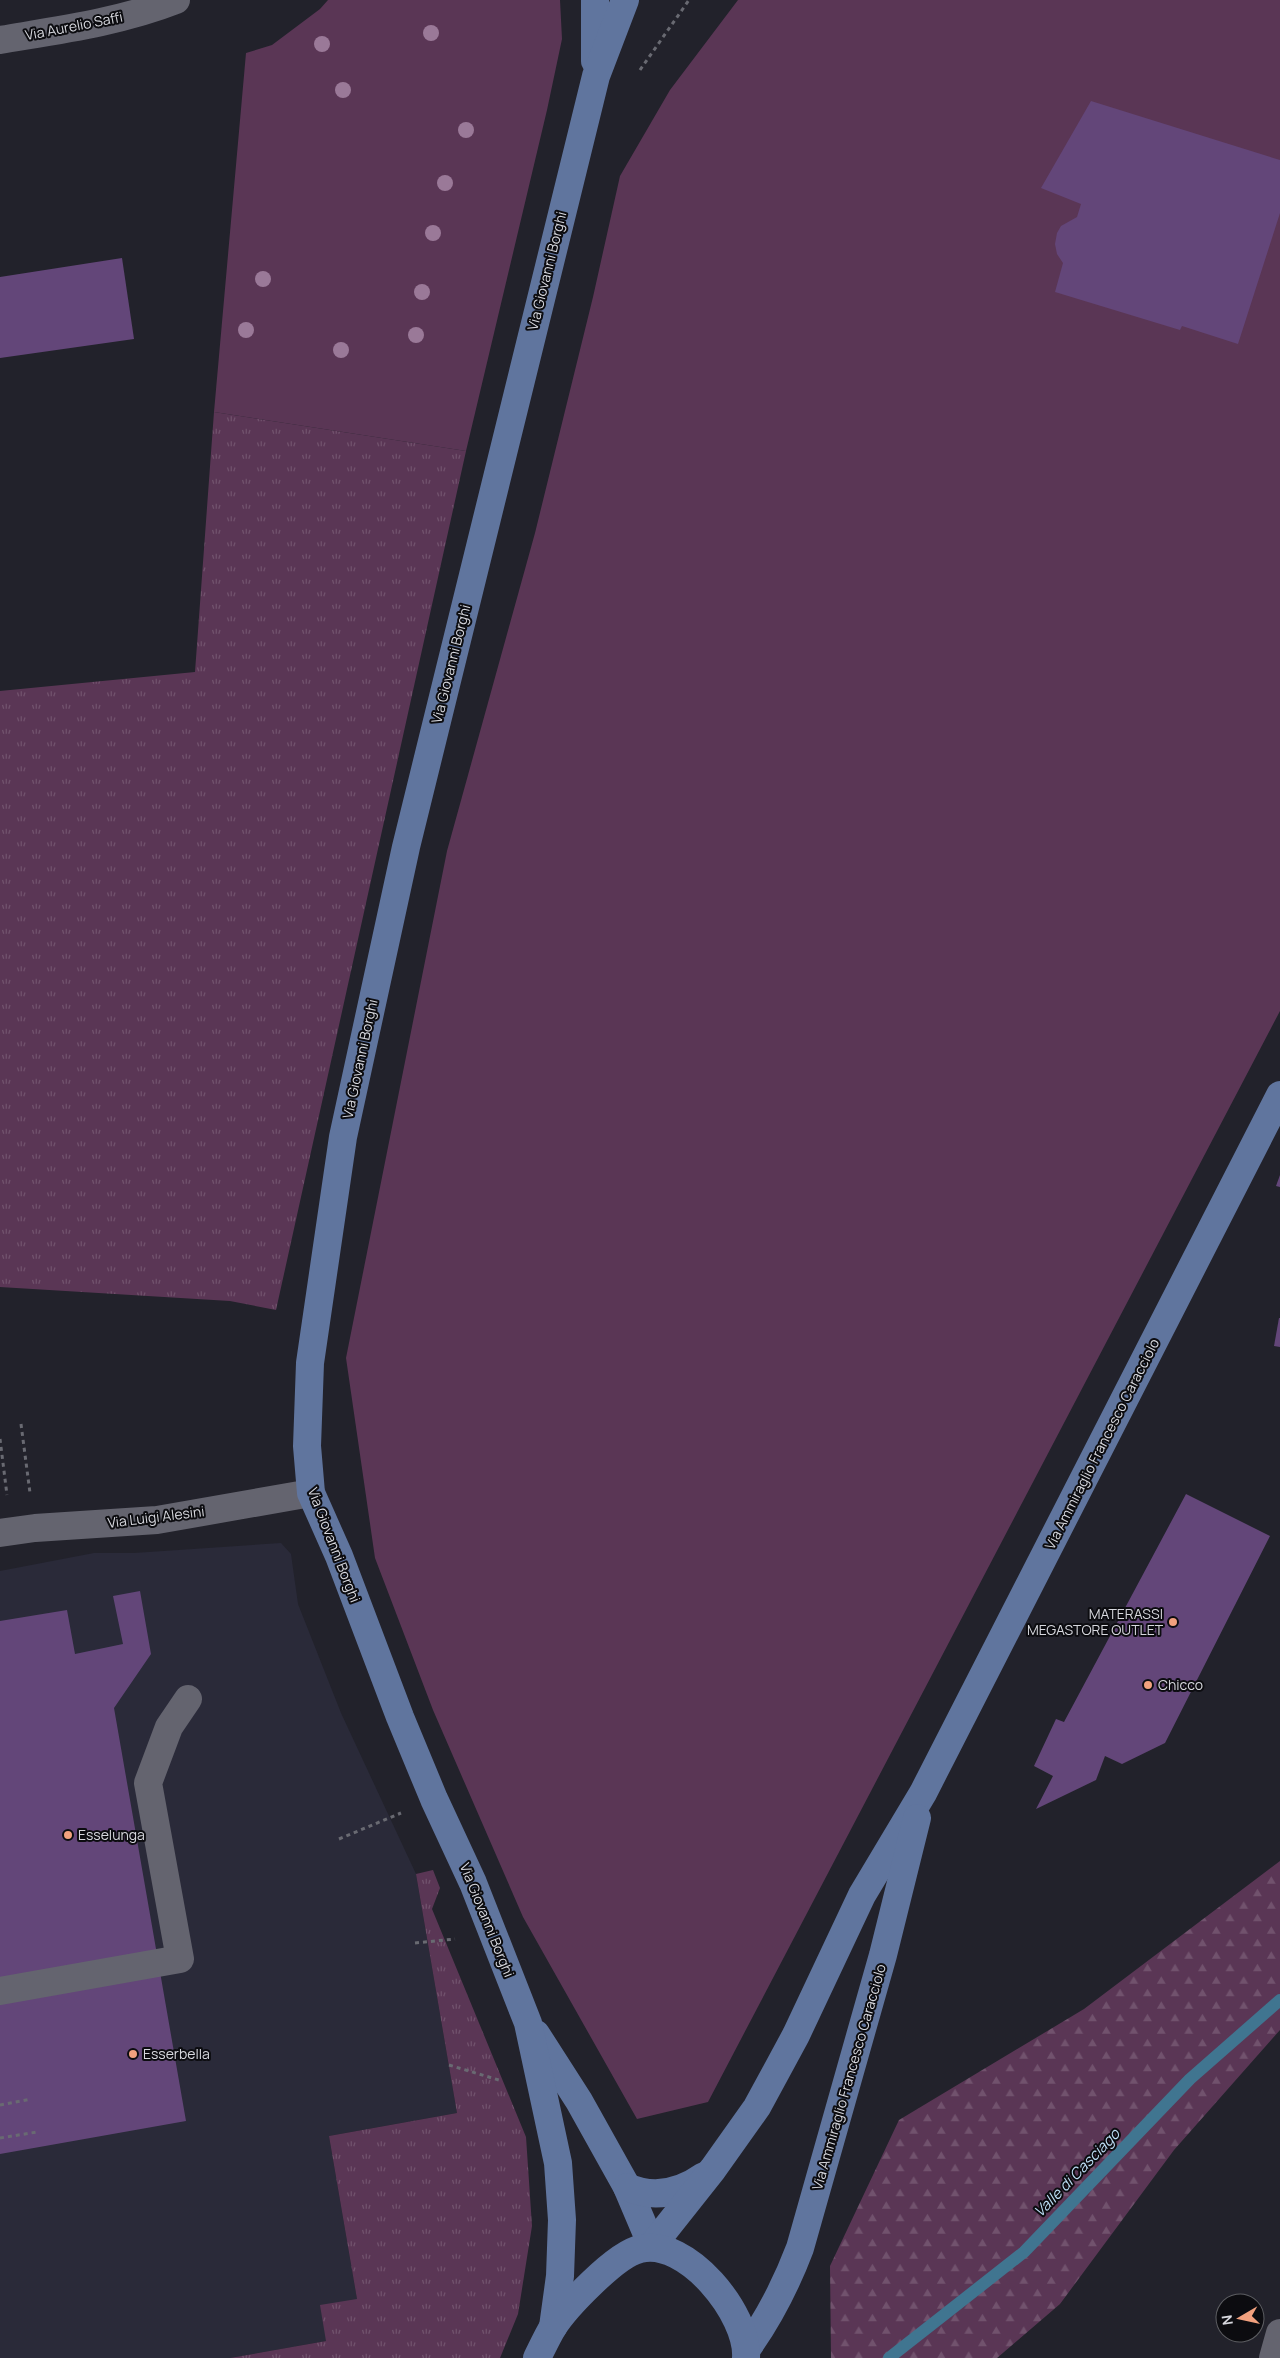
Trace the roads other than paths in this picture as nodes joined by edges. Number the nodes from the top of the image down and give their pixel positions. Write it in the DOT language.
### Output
graph roads {
  1 [pos="176,0"];
  2 [pos="595,0"];
  3 [pos="625,0"];
  4 [pos="0,40"];
  5 [pos="596,76"];
  6 [pos="1280,1095"];
  7 [pos="311,1493"];
  8 [pos="0,1533"];
  9 [pos="188,1699"];
  10 [pos="923,1793"];
  11 [pos="0,1992"];
  12 [pos="528,2023"];
  13 [pos="713,2169"];
  14 [pos="627,2187"];
  15 [pos="652,2246"];
  16 [pos="553,2327"];
  17 [pos="1280,2333"];
  18 [pos="746,2354"];
  19 [pos="537,2358"];
  20 [pos="1273,2358"];
  1 -- 4 [label="street, Via Aurelio Saffi"];
  2 -- 5 [label="main road, Via Giovanni Borghi"];
  3 -- 5 [label="main road, Via Giovanni Borghi"];
  5 -- 7 [label="main road, Via Giovanni Borghi"];
  6 -- 10 [label="main road, Via Ammiraglio Francesco Caracciolo"];
  7 -- 8 [label="street, Via Luigi Alesini"];
  7 -- 12 [label="main road, Via Giovanni Borghi"];
  9 -- 11 [label="street"];
  10 -- 13 [label="main road, Via Ammiraglio Francesco Caracciolo"];
  10 -- 18 [label="main road, Via Ammiraglio Francesco Caracciolo"];
  12 -- 14 [label="main road, Via Giovanni Borghi"];
  12 -- 16 [label="main road, Via Giovanni Borghi"];
  13 -- 14 [label="main road, Via Ammiraglio Francesco Caracciolo"];
  13 -- 15 [label="main road, Via Ammiraglio Francesco Caracciolo"];
  14 -- 15 [label="main road, Via Giovanni Borghi"];
  15 -- 16 [label="main road"];
  15 -- 18 [label="main road"];
  16 -- 19 [label="main road"];
  17 -- 20 [label="street"];
}
